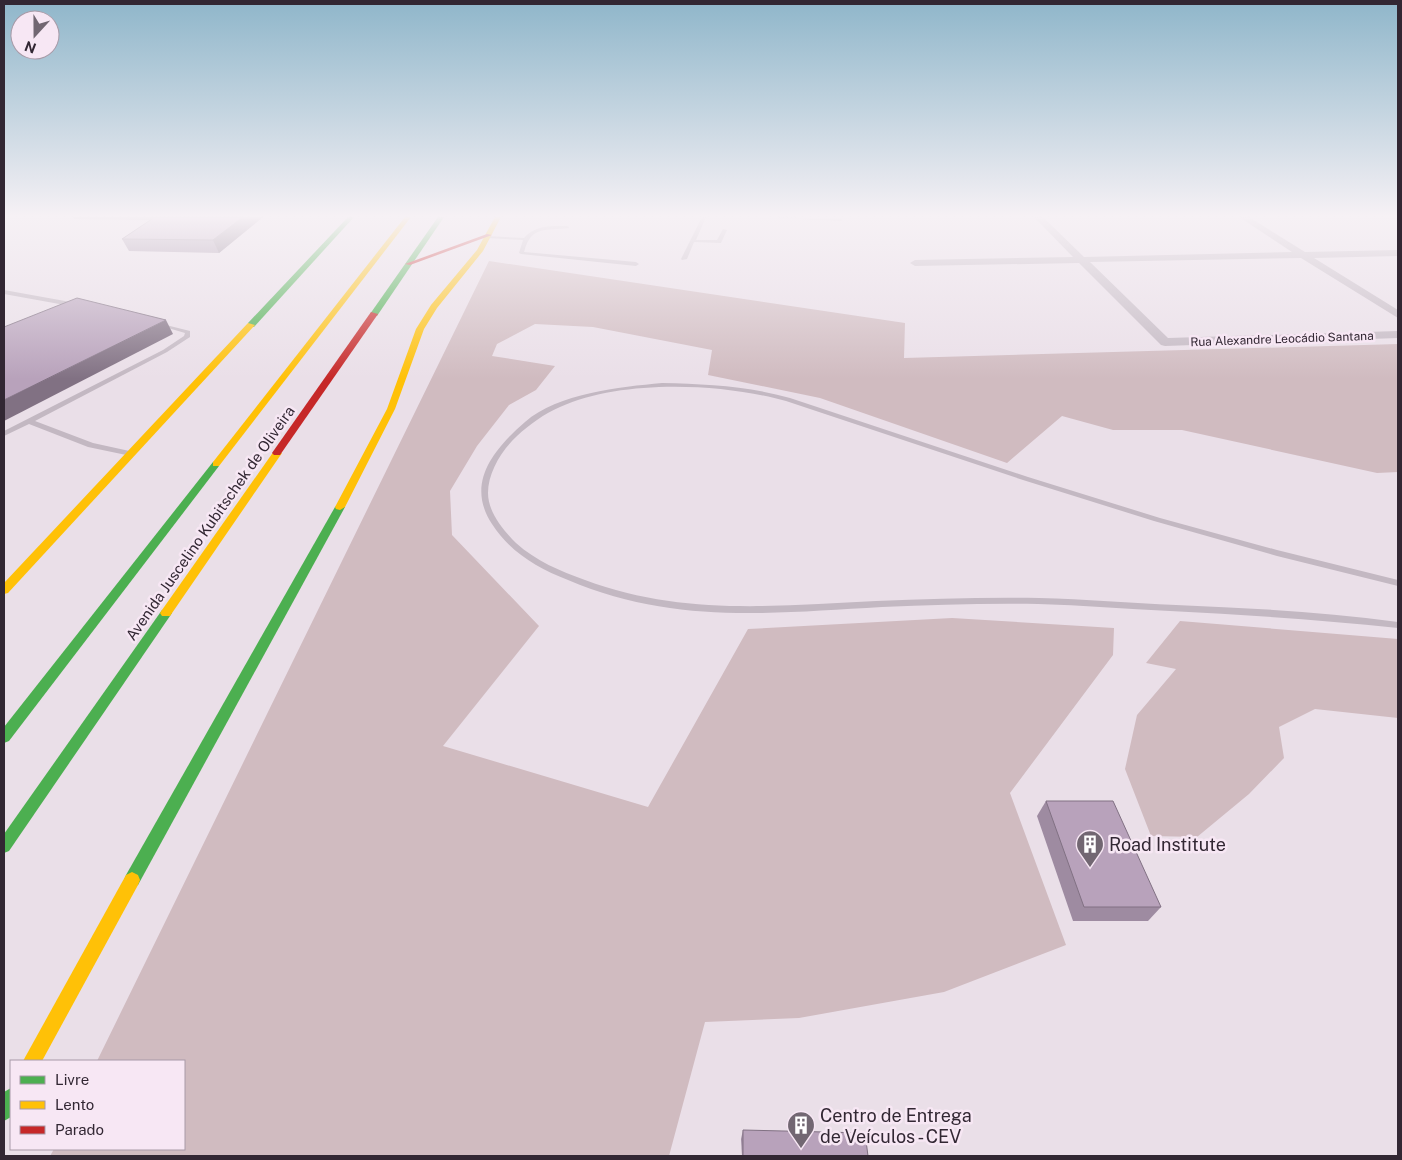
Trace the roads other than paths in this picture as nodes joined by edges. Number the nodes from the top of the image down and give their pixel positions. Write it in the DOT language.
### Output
graph roads {
  1 [pos="301,271"];
  2 [pos="366,271"];
  3 [pos="403,271"];
  4 [pos="464,271"];
  5 [pos="1093,271"];
  6 [pos="1329,271"];
  7 [pos="4,292"];
  8 [pos="86,307"];
  9 [pos="1398,315"];
  10 [pos="151,322"];
  11 [pos="1398,336"];
  12 [pos="29,422"];
  13 [pos="4,434"];
  14 [pos="131,454"];
  15 [pos="1398,583"];
  16 [pos="4,590"];
  17 [pos="1398,625"];
  18 [pos="4,737"];
  19 [pos="4,846"];
  20 [pos="33,1060"];
  21 [pos="10,1100"];
  22 [pos="4,1111"];
  1 -- 14 [label="main road"];
  2 -- 18 [label="main road, Avenida Juscelino Kubitschek de Oliveira"];
  3 -- 19 [label="main road, Avenida Juscelino Kubitschek de Oliveira"];
  4 -- 20 [label="main road"];
  5 -- 11 [label="street, Rua Alexandre Leocádio Santana"];
  6 -- 9 [label="street"];
  7 -- 8 [label="lane"];
  10 -- 12 [label="lane"];
  12 -- 13 [label="lane"];
  12 -- 14 [label="lane"];
  14 -- 16 [label="main road"];
  15 -- 17 [label="lane"];
  21 -- 22 [label="main road"];
}
